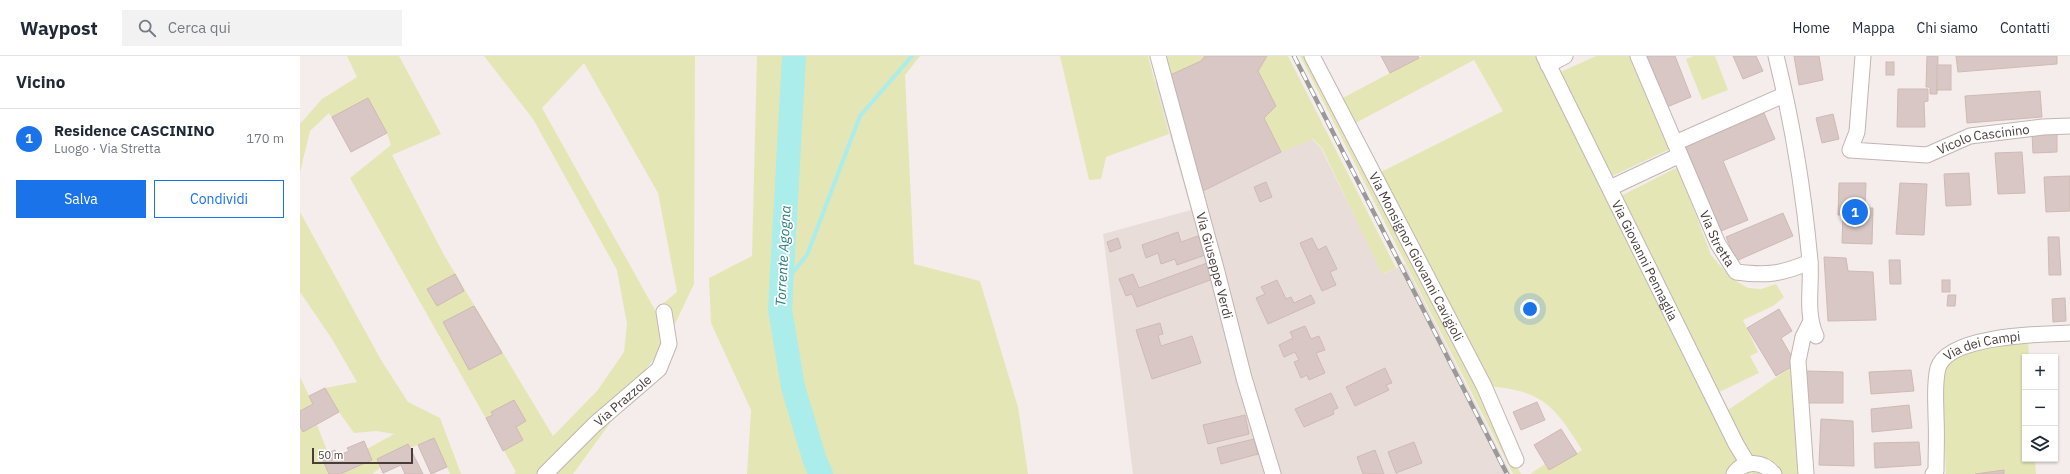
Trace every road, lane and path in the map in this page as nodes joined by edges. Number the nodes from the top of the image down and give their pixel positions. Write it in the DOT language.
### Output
graph roads {
  1 [pos="1158,56"];
  2 [pos="1312,56"];
  3 [pos="1566,56"];
  4 [pos="1638,56"];
  5 [pos="1776,56"];
  6 [pos="1863,56"];
  7 [pos="1546,60"];
  8 [pos="1784,95"];
  9 [pos="2070,126"];
  10 [pos="1678,149"];
  11 [pos="1610,188"];
  12 [pos="1810,262"];
  13 [pos="664,312"];
  14 [pos="2070,333"];
  15 [pos="1516,460"];
  16 [pos="1748,464"];
  17 [pos="546,474"];
  18 [pos="1273,474"];
  19 [pos="1734,474"];
  20 [pos="1774,474"];
  21 [pos="1806,474"];
  22 [pos="1933,474"];
  1 -- 18 [label="street, Via Giuseppe Verdi"];
  2 -- 15 [label="street, Via Monsignor Giovanni Cavigioli"];
  3 -- 7 [label="street"];
  4 -- 10 [label="street, Via Stretta"];
  5 -- 8 [label="street"];
  6 -- 9 [label="street, Vicolo Cascinino"];
  7 -- 11 [label="street, Via Giovanni Pennaglia"];
  8 -- 10 [label="street"];
  8 -- 12 [label="street"];
  10 -- 11 [label="street"];
  10 -- 12 [label="street, Via Stretta"];
  11 -- 16 [label="street, Via Giovanni Pennaglia"];
  12 -- 21 [label="street"];
  13 -- 17 [label="street, Via Prazzole"];
  14 -- 22 [label="street, Via dei Campi"];
  16 -- 19 [label="street"];
  16 -- 20 [label="street"];
}
